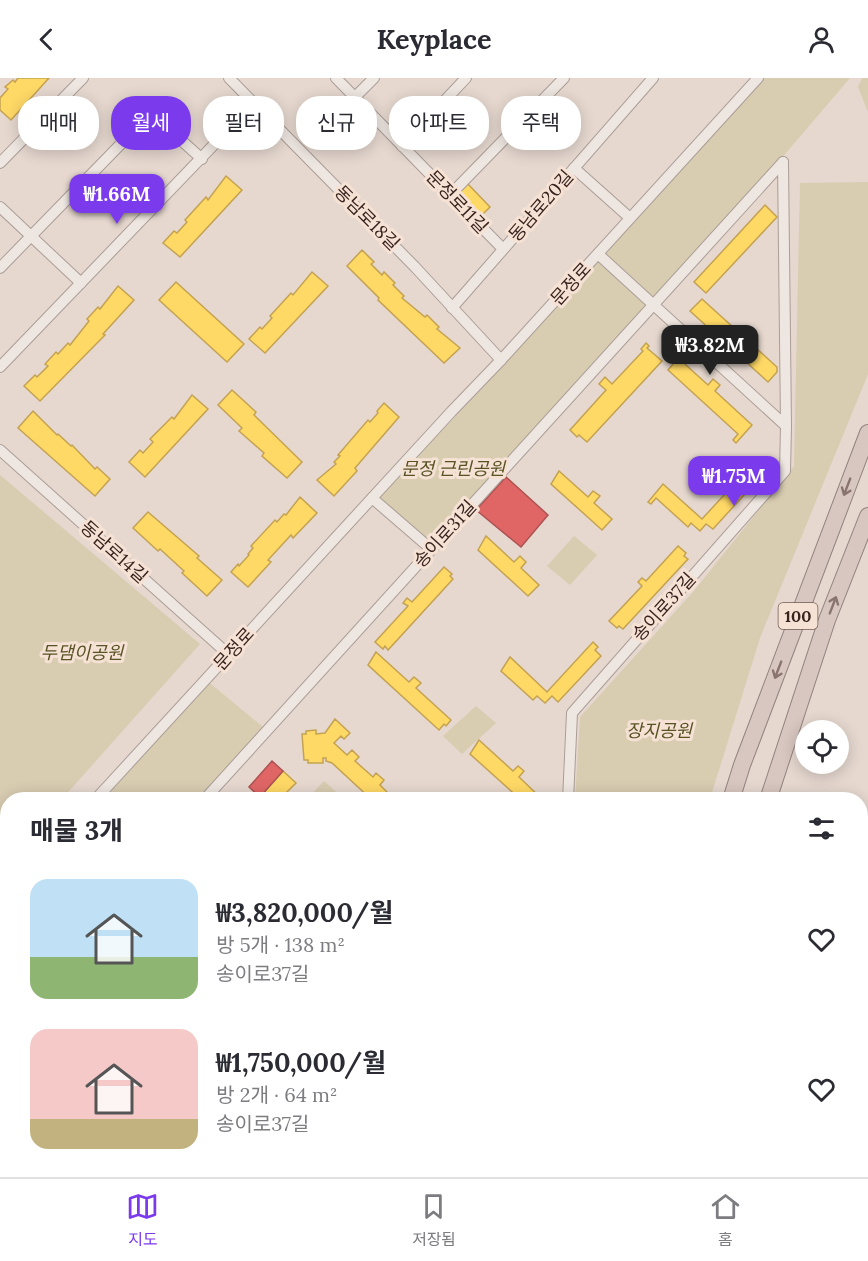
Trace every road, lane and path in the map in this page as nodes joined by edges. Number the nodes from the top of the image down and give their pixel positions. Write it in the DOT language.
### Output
graph roads {
  1 [pos="83,78"];
  2 [pos="229,78"];
  3 [pos="336,78"];
  4 [pos="374,78"];
  5 [pos="466,78"];
  6 [pos="564,78"];
  7 [pos="758,78"];
  8 [pos="647,80"];
  9 [pos="247,96"];
  10 [pos="353,96"];
  11 [pos="357,96"];
  12 [pos="449,96"];
  13 [pos="377,120"];
  14 [pos="389,133"];
  15 [pos="284,134"];
  16 [pos="210,150"];
  17 [pos="406,150"];
  18 [pos="202,159"];
  19 [pos="783,162"];
  20 [pos="0,163"];
  21 [pos="574,168"];
  22 [pos="450,195"];
  23 [pos="0,207"];
  24 [pos="630,218"];
  25 [pos="31,236"];
  26 [pos="503,249"];
  27 [pos="598,254"];
  28 [pos="0,268"];
  29 [pos="81,283"];
  30 [pos="653,305"];
  31 [pos="452,308"];
  32 [pos="501,360"];
  33 [pos="0,367"];
  34 [pos="786,426"];
  35 [pos="868,433"];
  36 [pos="0,450"];
  37 [pos="372,498"];
  38 [pos="868,516"];
  39 [pos="431,549"];
  40 [pos="228,654"];
  41 [pos="102,792"];
  42 [pos="211,792"];
  43 [pos="568,792"];
  44 [pos="734,792"];
  45 [pos="771,792"];
  1 -- 20 [label="street"];
  2 -- 9 [label="street, 동남로18길"];
  3 -- 10 [label="street, 문정로11길"];
  4 -- 11 [label="street"];
  5 -- 12 [label="street"];
  6 -- 22 [label="street"];
  7 -- 24 [label="street, 문정로"];
  8 -- 21 [label="street, 동남로20길"];
  13 -- 14 [label="street, 문정로11길"];
  15 -- 31 [label="street, 동남로18길"];
  16 -- 18 [label="street"];
  17 -- 22 [label="street, 문정로11길"];
  18 -- 25 [label="street"];
  18 -- 29 [label="street"];
  19 -- 30 [label="street, 송이로31길"];
  19 -- 34 [label="street, 송이로37길"];
  21 -- 24 [label="street"];
  21 -- 26 [label="street, 동남로20길"];
  22 -- 26 [label="street, 문정로11길"];
  23 -- 25 [label="street"];
  24 -- 27 [label="street, 문정로"];
  25 -- 28 [label="street"];
  25 -- 29 [label="street"];
  26 -- 31 [label="street, 동남로20길"];
  27 -- 30 [label="street, 문정로"];
  27 -- 32 [label="street, 문정로"];
  29 -- 33 [label="street"];
  30 -- 34 [label="street"];
  30 -- 39 [label="street, 송이로31길"];
  31 -- 32 [label="street, 동남로18길"];
  32 -- 37 [label="street, 문정로"];
  34 -- 43 [label="street, 송이로37길"];
  35 -- 44 [label="highway, 100, one-way"];
  36 -- 40 [label="street, 동남로14길"];
  37 -- 39 [label="street"];
  37 -- 40 [label="street, 문정로"];
  45 -- 38 [label="highway, 100, one-way"];
  39 -- 42 [label="street, 송이로31길"];
  40 -- 41 [label="street, 문정로"];
}
